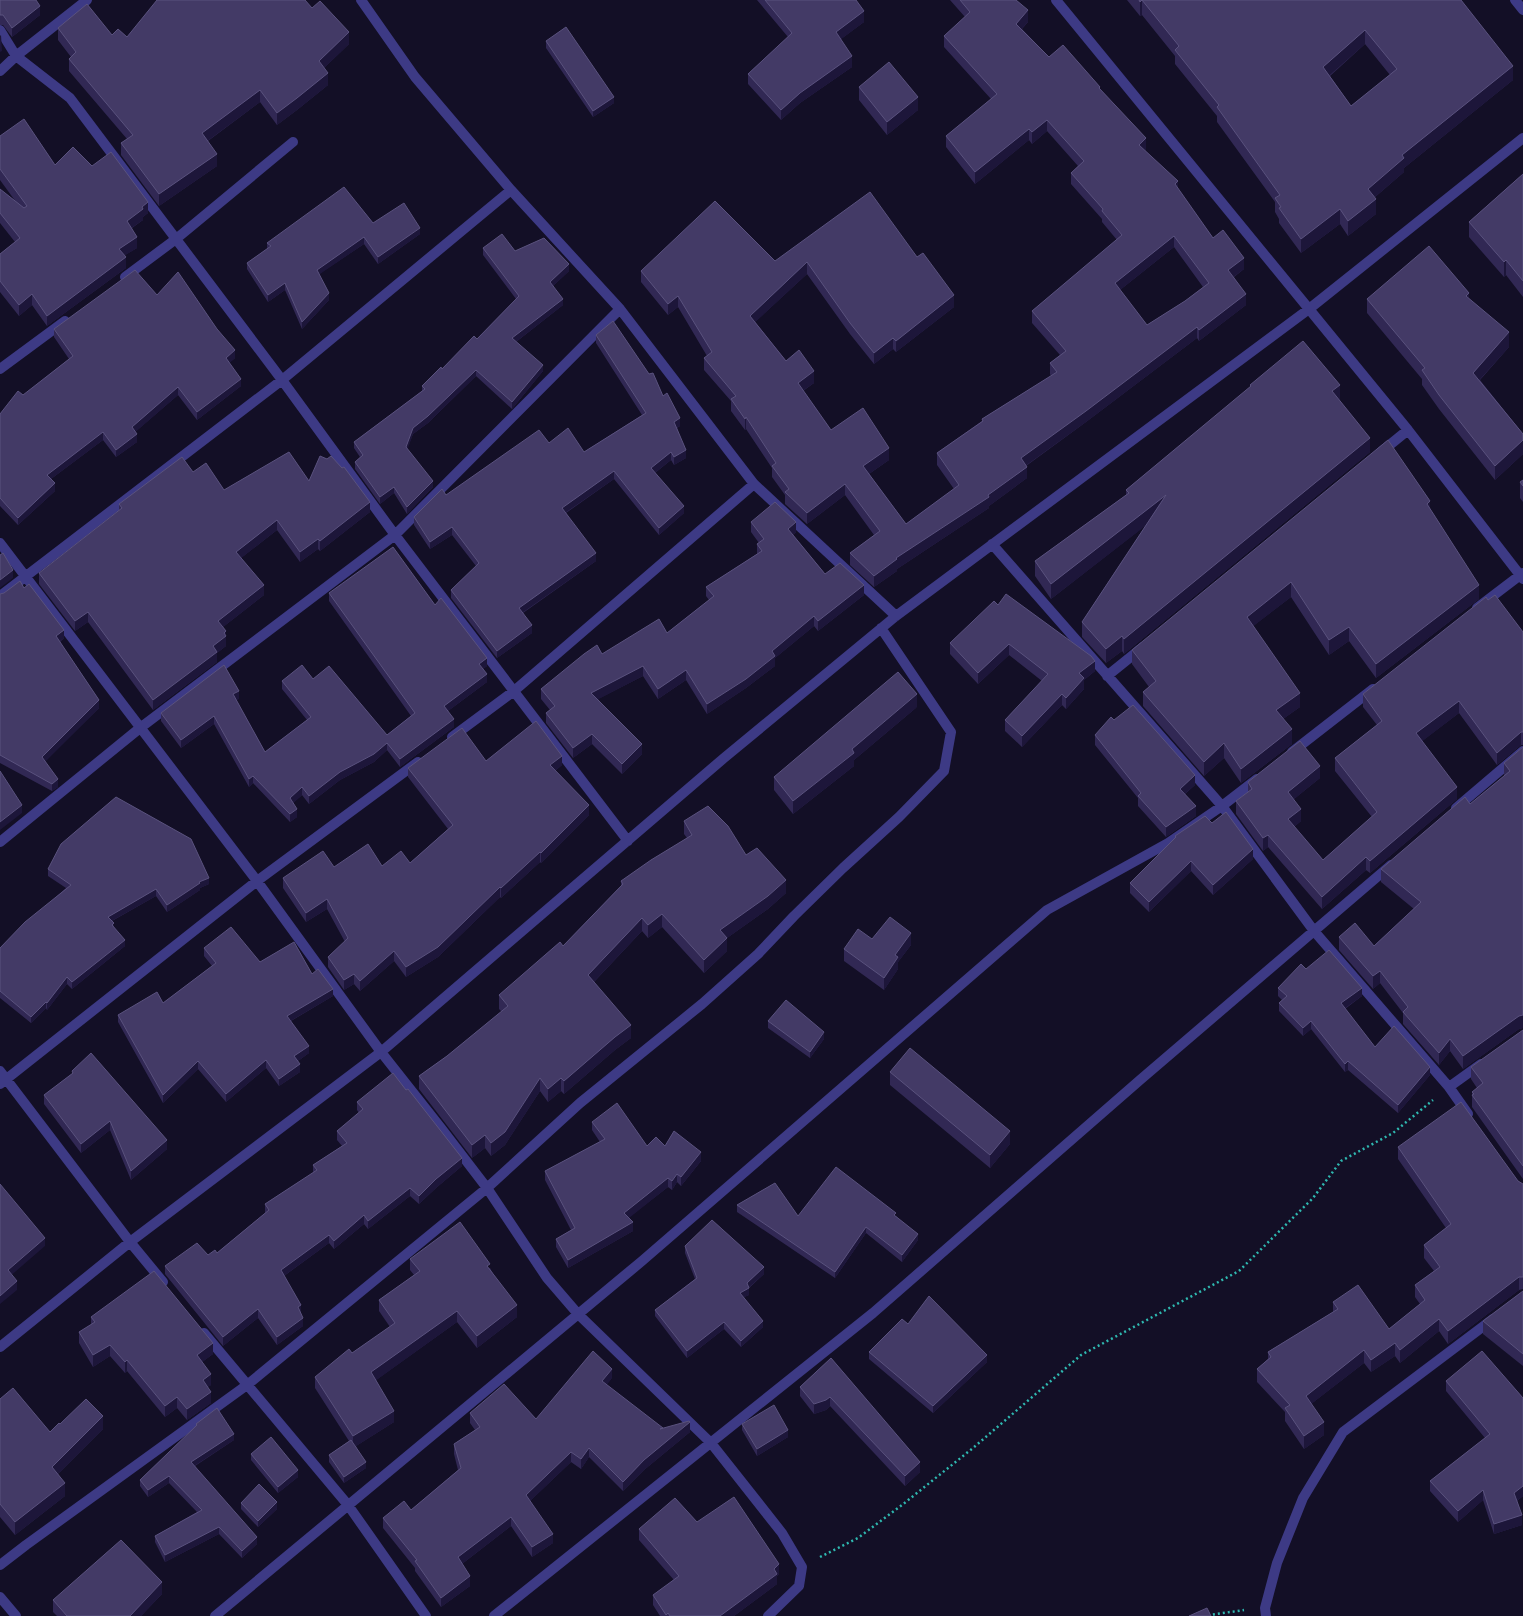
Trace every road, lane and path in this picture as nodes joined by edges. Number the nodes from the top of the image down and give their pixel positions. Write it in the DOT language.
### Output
graph roads {
  1 [pos="87,0"];
  2 [pos="361,0"];
  3 [pos="1056,0"];
  4 [pos="1515,0"];
  5 [pos="1523,10"];
  6 [pos="0,30"];
  7 [pos="16,56"];
  8 [pos="0,71"];
  9 [pos="1523,138"];
  10 [pos="293,142"];
  11 [pos="510,190"];
  12 [pos="176,239"];
  13 [pos="120,281"];
  14 [pos="1309,309"];
  15 [pos="620,310"];
  16 [pos="76,314"];
  17 [pos="0,369"];
  18 [pos="282,380"];
  19 [pos="1408,430"];
  20 [pos="1371,460"];
  21 [pos="754,484"];
  22 [pos="395,535"];
  23 [pos="0,543"];
  24 [pos="992,544"];
  25 [pos="1522,575"];
  26 [pos="26,576"];
  27 [pos="0,596"];
  28 [pos="1471,613"];
  29 [pos="896,616"];
  30 [pos="882,628"];
  31 [pos="1150,641"];
  32 [pos="1107,676"];
  33 [pos="1384,680"];
  34 [pos="514,691"];
  35 [pos="140,728"];
  36 [pos="443,743"];
  37 [pos="1523,751"];
  38 [pos="424,758"];
  39 [pos="1284,758"];
  40 [pos="1266,772"];
  41 [pos="1222,806"];
  42 [pos="1451,812"];
  43 [pos="628,841"];
  44 [pos="0,842"];
  45 [pos="1398,859"];
  46 [pos="257,880"];
  47 [pos="1314,931"];
  48 [pos="381,1052"];
  49 [pos="1492,1056"];
  50 [pos="2,1078"];
  51 [pos="1449,1088"];
  52 [pos="1472,1120"];
  53 [pos="487,1188"];
  54 [pos="130,1242"];
  55 [pos="169,1290"];
  56 [pos="578,1314"];
  57 [pos="1498,1315"];
  58 [pos="198,1326"];
  59 [pos="0,1347"];
  60 [pos="247,1385"];
  61 [pos="711,1443"];
  62 [pos="348,1506"];
  63 [pos="0,1565"];
  64 [pos="802,1567"];
  65 [pos="0,1597"];
  66 [pos="1265,1612"];
  67 [pos="16,1616"];
  68 [pos="215,1616"];
  69 [pos="426,1616"];
  70 [pos="494,1616"];
  71 [pos="768,1616"];
  72 [pos="1203,1616"];
  1 -- 7 [label="street"];
  2 -- 11 [label="street"];
  3 -- 14 [label="street"];
  4 -- 5 [label="street"];
  6 -- 7 [label="street"];
  7 -- 8 [label="street"];
  7 -- 12 [label="street"];
  9 -- 14 [label="street"];
  10 -- 12 [label="street"];
  11 -- 15 [label="street"];
  11 -- 18 [label="street"];
  12 -- 13 [label="street"];
  12 -- 18 [label="street"];
  14 -- 19 [label="street"];
  14 -- 24 [label="street"];
  15 -- 21 [label="street"];
  15 -- 22 [label="street"];
  16 -- 17 [label="street"];
  18 -- 22 [label="street"];
  18 -- 26 [label="street"];
  19 -- 20 [label="street"];
  19 -- 25 [label="street"];
  21 -- 29 [label="street"];
  21 -- 34 [label="street"];
  22 -- 34 [label="street"];
  22 -- 35 [label="street"];
  23 -- 26 [label="street"];
  24 -- 29 [label="street"];
  24 -- 32 [label="street"];
  25 -- 28 [label="street"];
  26 -- 27 [label="street"];
  26 -- 35 [label="street"];
  29 -- 30 [label="street"];
  30 -- 43 [label="street"];
  30 -- 53 [label="street"];
  31 -- 32 [label="street"];
  32 -- 41 [label="street"];
  33 -- 39 [label="street"];
  34 -- 36 [label="street"];
  34 -- 43 [label="street"];
  35 -- 44 [label="street"];
  35 -- 46 [label="street"];
  37 -- 42 [label="street"];
  38 -- 46 [label="street"];
  40 -- 41 [label="street"];
  41 -- 47 [label="street"];
  41 -- 56 [label="street"];
  43 -- 48 [label="street"];
  45 -- 47 [label="street"];
  46 -- 48 [label="street"];
  46 -- 50 [label="street"];
  47 -- 51 [label="street"];
  47 -- 61 [label="street"];
  48 -- 53 [label="street"];
  48 -- 54 [label="street"];
  49 -- 51 [label="street"];
  50 -- 54 [label="street"];
  51 -- 52 [label="street"];
  51 -- 64 [label="path"];
  53 -- 56 [label="street"];
  53 -- 60 [label="street"];
  54 -- 55 [label="street"];
  54 -- 59 [label="street"];
  56 -- 61 [label="street"];
  56 -- 62 [label="street"];
  57 -- 66 [label="street"];
  58 -- 60 [label="street"];
  60 -- 62 [label="street"];
  60 -- 63 [label="street"];
  61 -- 64 [label="street"];
  61 -- 70 [label="street"];
  62 -- 68 [label="street"];
  62 -- 69 [label="street"];
  64 -- 71 [label="street"];
  65 -- 67 [label="street"];
  66 -- 72 [label="path"];
}
